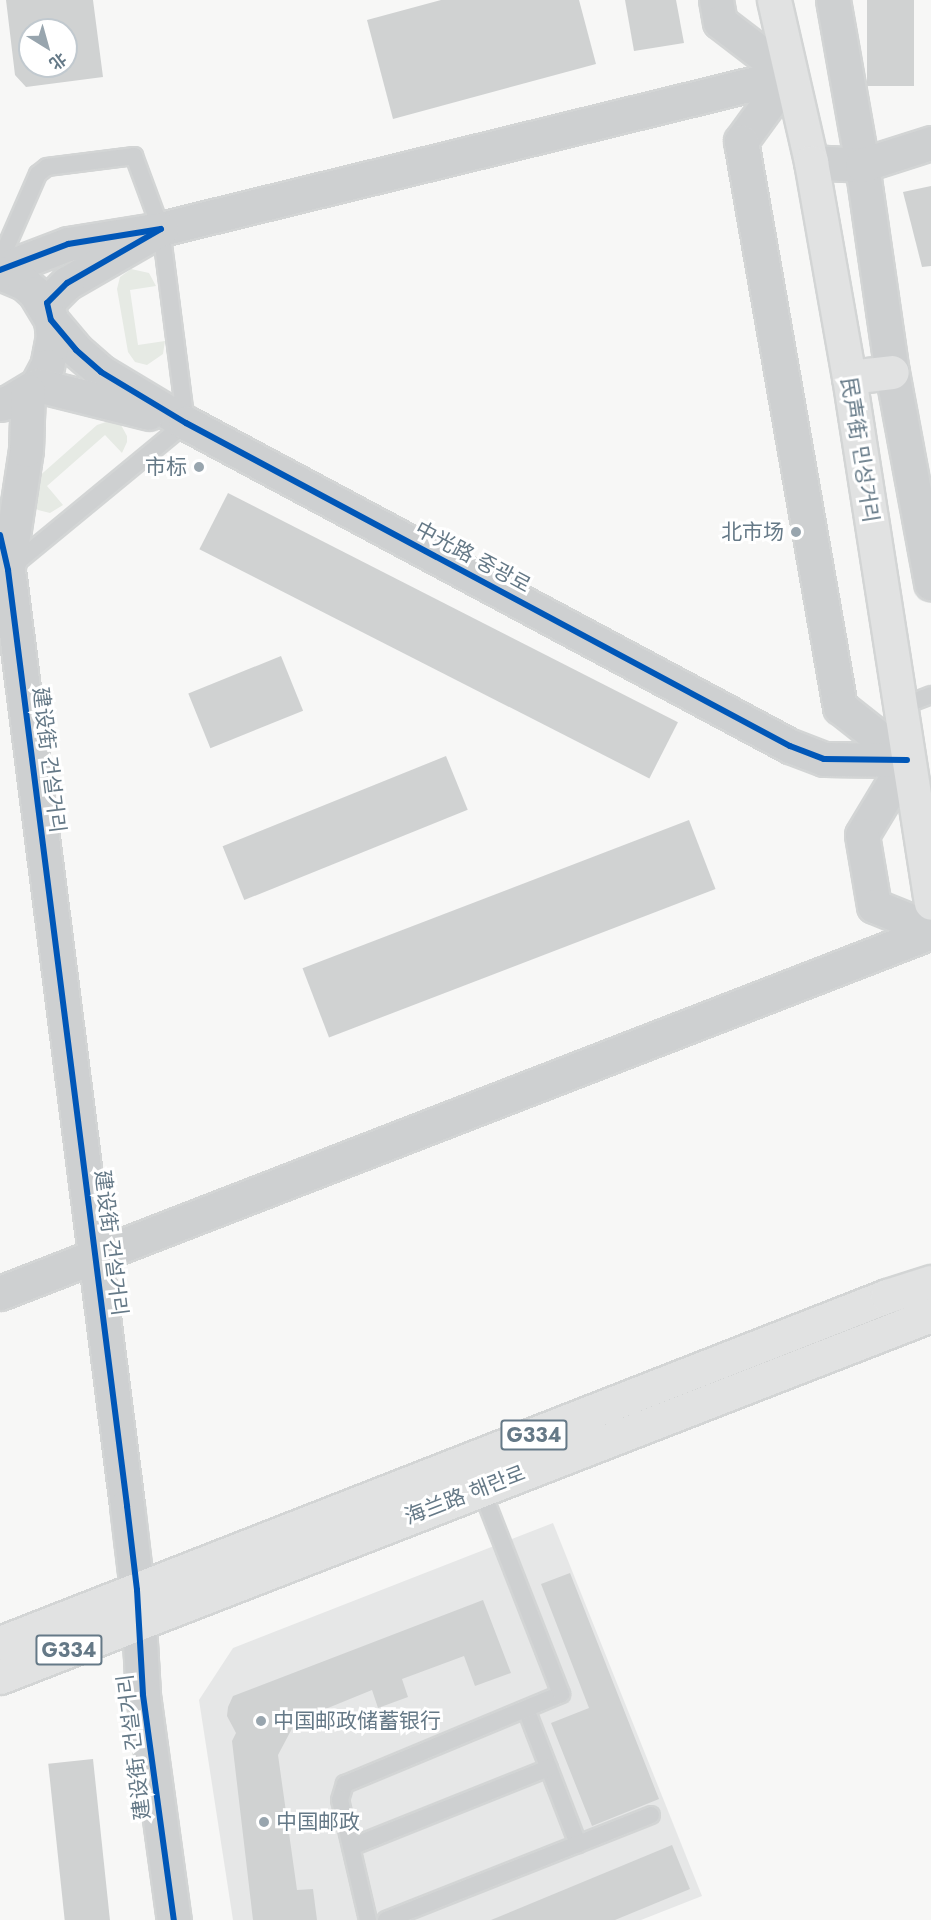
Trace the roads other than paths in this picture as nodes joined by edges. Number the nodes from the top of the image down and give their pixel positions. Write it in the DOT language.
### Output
graph roads {
  1 [pos="716,0"];
  2 [pos="774,0"];
  3 [pos="833,0"];
  4 [pos="789,75"];
  5 [pos="931,143"];
  6 [pos="811,162"];
  7 [pos="862,165"];
  8 [pos="161,230"];
  9 [pos="0,261"];
  10 [pos="0,272"];
  11 [pos="51,320"];
  12 [pos="892,372"];
  13 [pos="849,376"];
  14 [pos="22,393"];
  15 [pos="0,412"];
  16 [pos="186,423"];
  17 [pos="0,535"];
  18 [pos="4,562"];
  19 [pos="931,583"];
  20 [pos="931,695"];
  21 [pos="900,707"];
  22 [pos="907,760"];
  23 [pos="931,903"];
  24 [pos="931,931"];
  25 [pos="96,1256"];
  26 [pos="931,1282"];
  27 [pos="0,1293"];
  28 [pos="931,1315"];
  29 [pos="476,1475"];
  30 [pos="137,1590"];
  31 [pos="138,1623"];
  32 [pos="0,1643"];
  33 [pos="0,1677"];
  34 [pos="526,1709"];
  35 [pos="549,1768"];
  36 [pos="651,1815"];
  37 [pos="578,1844"];
  38 [pos="351,1847"];
  39 [pos="174,1920"];
  40 [pos="368,1920"];
  41 [pos="386,1920"];
  1 -- 4 [label="street"];
  2 -- 4 [label="main road, 民声街 민성거리"];
  3 -- 7 [label="street"];
  4 -- 6 [label="main road, 民声街 민성거리"];
  4 -- 8 [label="street"];
  4 -- 22 [label="street"];
  5 -- 7 [label="street"];
  6 -- 7 [label="street"];
  6 -- 13 [label="main road, 民声街 민성거리"];
  7 -- 12 [label="street"];
  8 -- 9 [label="lane"];
  8 -- 10 [label="street"];
  8 -- 11 [label="street"];
  8 -- 16 [label="lane"];
  10 -- 11 [label="street, 中光路 중광로"];
  11 -- 14 [label="street"];
  11 -- 16 [label="street, 中光路 중광로"];
  12 -- 13 [label="main road"];
  12 -- 19 [label="street"];
  13 -- 21 [label="main road, 民声街 민성거리"];
  14 -- 15 [label="street"];
  14 -- 16 [label="street, 中光路 중광로"];
  14 -- 18 [label="street"];
  16 -- 18 [label="lane"];
  16 -- 22 [label="street, 中光路 중광로"];
  17 -- 18 [label="street"];
  18 -- 25 [label="street, 建设街 건설거리"];
  20 -- 21 [label="lane"];
  21 -- 22 [label="main road, 民声街 민성거리"];
  22 -- 23 [label="main road, 民声街 민성거리"];
  22 -- 24 [label="street"];
  24 -- 25 [label="street"];
  25 -- 27 [label="street"];
  25 -- 30 [label="street, 建设街 건설거리"];
  26 -- 29 [label="main road, 海兰路 해란로 / G334"];
  28 -- 29 [label="main road, 海兰路 해란로 / G334"];
  29 -- 30 [label="main road, 海兰路 해란로 / G334"];
  29 -- 31 [label="main road, 海兰路 해란로 / G334"];
  29 -- 34 [label="lane"];
  30 -- 31 [label="street, 建设街 건설거리"];
  30 -- 32 [label="main road, 海兰路 해란로 / G334"];
  31 -- 33 [label="main road, 海兰路 해란로 / G334"];
  31 -- 39 [label="street, 建设街 건설거리"];
  34 -- 35 [label="lane"];
  34 -- 38 [label="lane"];
  35 -- 37 [label="lane"];
  35 -- 38 [label="lane"];
  36 -- 37 [label="lane"];
  37 -- 41 [label="lane"];
  38 -- 40 [label="lane"];
}
